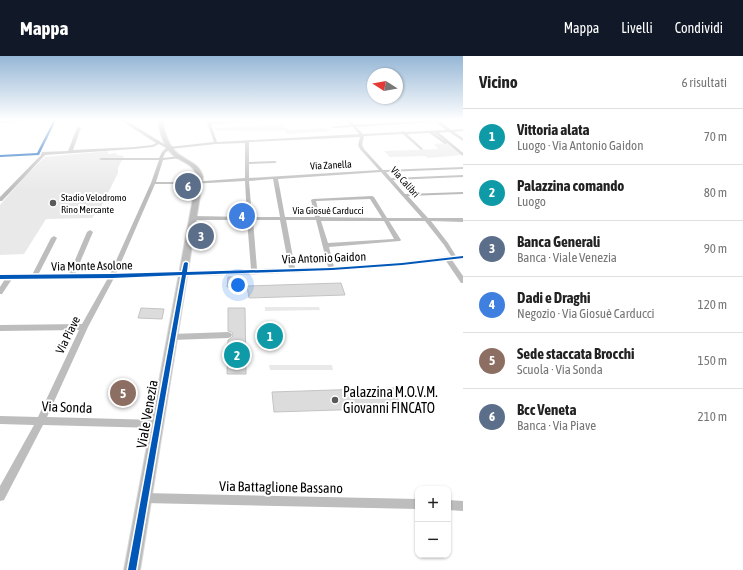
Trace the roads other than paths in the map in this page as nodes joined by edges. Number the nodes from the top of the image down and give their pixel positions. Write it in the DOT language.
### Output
graph roads {
  1 [pos="45,144"];
  2 [pos="73,144"];
  3 [pos="154,144"];
  4 [pos="160,144"];
  5 [pos="168,144"];
  6 [pos="210,144"];
  7 [pos="247,144"];
  8 [pos="361,144"];
  9 [pos="416,144"];
  10 [pos="421,149"];
  11 [pos="171,150"];
  12 [pos="70,152"];
  13 [pos="41,154"];
  14 [pos="0,156"];
  15 [pos="181,157"];
  16 [pos="101,159"];
  17 [pos="162,159"];
  18 [pos="275,162"];
  19 [pos="247,163"];
  20 [pos="463,168"];
  21 [pos="384,171"];
  22 [pos="463,176"];
  23 [pos="275,177"];
  24 [pos="247,179"];
  25 [pos="391,179"];
  26 [pos="200,182"];
  27 [pos="153,183"];
  28 [pos="463,193"];
  29 [pos="405,195"];
  30 [pos="1,197"];
  31 [pos="193,218"];
  32 [pos="250,218"];
  33 [pos="283,219"];
  34 [pos="318,219"];
  35 [pos="386,219"];
  36 [pos="427,220"];
  37 [pos="463,220"];
  38 [pos="90,232"];
  39 [pos="54,238"];
  40 [pos="325,246"];
  41 [pos="463,257"];
  42 [pos="450,258"];
  43 [pos="332,269"];
  44 [pos="292,270"];
  45 [pos="254,271"];
  46 [pos="184,273"];
  47 [pos="71,276"];
  48 [pos="112,276"];
  49 [pos="0,277"];
  50 [pos="10,277"];
  51 [pos="34,277"];
  52 [pos="463,281"];
  53 [pos="0,292"];
  54 [pos="84,327"];
  55 [pos="0,328"];
  56 [pos="228,335"];
  57 [pos="172,337"];
  58 [pos="0,420"];
  59 [pos="41,421"];
  60 [pos="157,424"];
  61 [pos="0,496"];
  62 [pos="144,498"];
  63 [pos="415,504"];
  64 [pos="451,505"];
  65 [pos="463,506"];
  66 [pos="132,570"];
  1 -- 13 [label="street"];
  2 -- 12 [label="street"];
  3 -- 12 [label="street"];
  4 -- 11 [label="street"];
  5 -- 11 [label="main road"];
  6 -- 11 [label="street, Via Piave"];
  7 -- 19 [label="street"];
  8 -- 21 [label="street, Via Calibri"];
  9 -- 10 [label="street"];
  11 -- 15 [label="main road"];
  11 -- 17 [label="street, Via Piave"];
  12 -- 13 [label="street"];
  13 -- 14 [label="street"];
  13 -- 30 [label="street"];
  15 -- 17 [label="street"];
  15 -- 26 [label="main road"];
  16 -- 17 [label="street"];
  17 -- 27 [label="street, Via Piave"];
  18 -- 19 [label="street"];
  19 -- 24 [label="street"];
  20 -- 21 [label="street, Via Zanella"];
  21 -- 23 [label="street, Via Zanella"];
  21 -- 25 [label="street, Via Calibri"];
  22 -- 25 [label="street"];
  23 -- 24 [label="street, Via Zanella"];
  23 -- 33 [label="street"];
  24 -- 26 [label="street, Via Zanella"];
  24 -- 32 [label="street"];
  25 -- 29 [label="street, Via Calibri"];
  26 -- 27 [label="street"];
  26 -- 31 [label="main road, Viale Venezia"];
  27 -- 48 [label="street, Via Piave"];
  28 -- 29 [label="street"];
  29 -- 36 [label="street, Via Calibri"];
  31 -- 32 [label="street, Via Giosuè Carducci"];
  31 -- 46 [label="main road, Viale Venezia"];
  32 -- 33 [label="street, Via Giosuè Carducci"];
  32 -- 45 [label="street"];
  33 -- 34 [label="street, Via Giosuè Carducci"];
  33 -- 44 [label="street"];
  34 -- 35 [label="street, Via Giosuè Carducci"];
  34 -- 35 [label="street"];
  34 -- 40 [label="street"];
  35 -- 36 [label="street, Via Giosuè Carducci"];
  35 -- 40 [label="street"];
  36 -- 37 [label="street, Via Giosuè Carducci"];
  36 -- 42 [label="street, Via Calibri"];
  38 -- 47 [label="street"];
  39 -- 51 [label="street"];
  40 -- 43 [label="street"];
  41 -- 42 [label="street, Via Antonio Gaidon"];
  42 -- 43 [label="street, Via Antonio Gaidon"];
  42 -- 52 [label="street, Via Calibri"];
  43 -- 44 [label="street, Via Antonio Gaidon"];
  44 -- 45 [label="street, Via Antonio Gaidon"];
  45 -- 46 [label="street, Via Antonio Gaidon"];
  46 -- 48 [label="street, Via Monte Asolone"];
  46 -- 57 [label="main road, Viale Venezia"];
  47 -- 48 [label="street, Via Monte Asolone"];
  47 -- 51 [label="street, Via Monte Asolone"];
  48 -- 54 [label="street, Via Piave"];
  49 -- 50 [label="street, Via Monte Asolone"];
  50 -- 51 [label="street, Via Monte Asolone"];
  50 -- 53 [label="street"];
  54 -- 55 [label="street"];
  54 -- 59 [label="street, Via Piave"];
  56 -- 57 [label="street"];
  57 -- 60 [label="main road, Viale Venezia"];
  58 -- 59 [label="street, Via Sonda"];
  59 -- 60 [label="street, Via Sonda"];
  59 -- 61 [label="street, Via Piave"];
  60 -- 62 [label="main road, Viale Venezia"];
  62 -- 63 [label="street, Via Battaglione Bassano"];
  62 -- 66 [label="main road, Viale Venezia"];
  64 -- 65 [label="street"];
}
